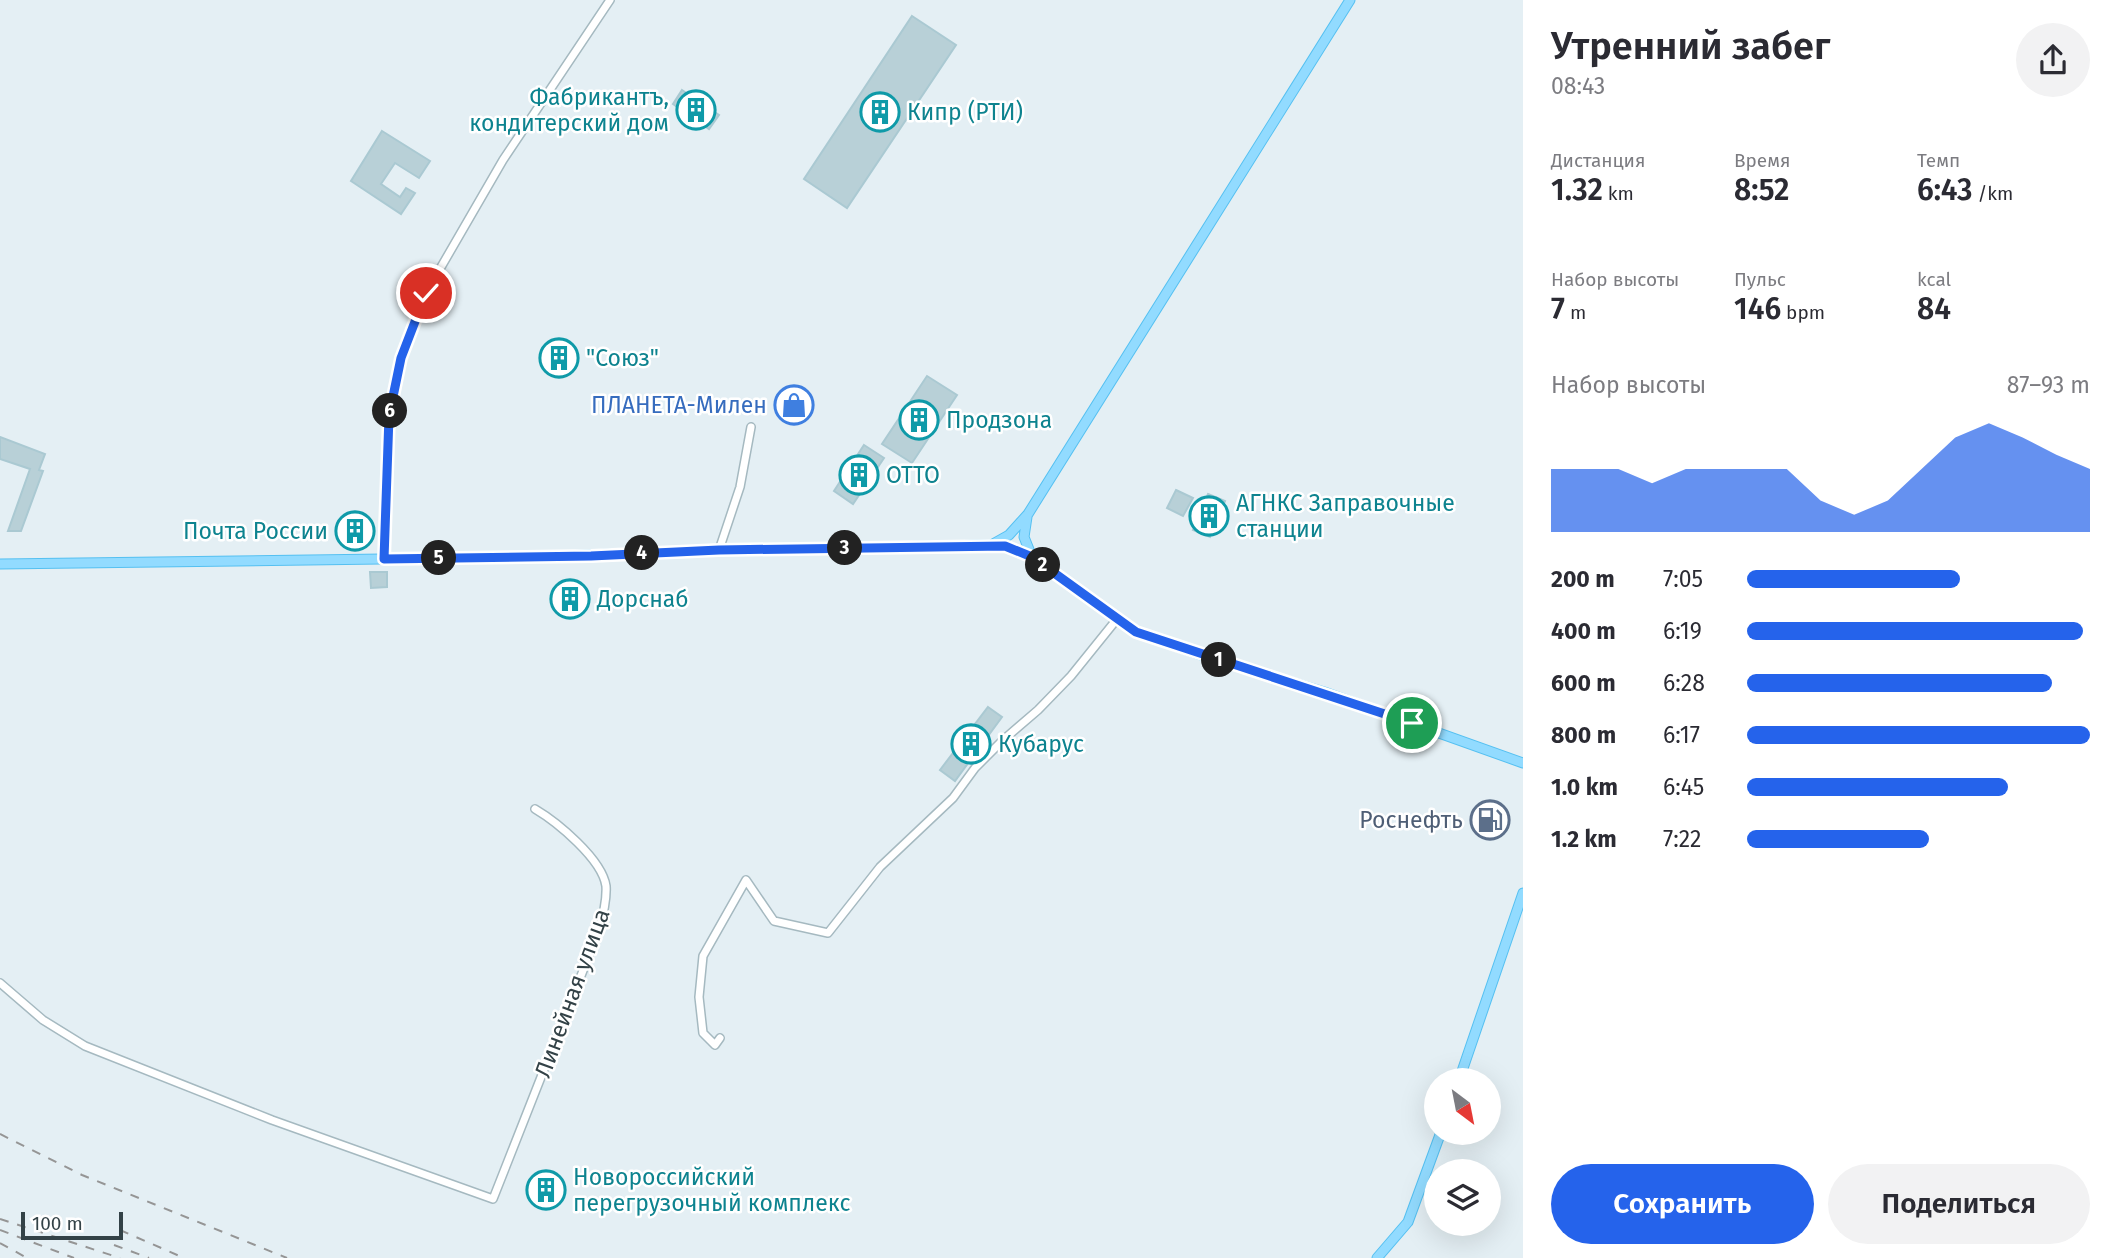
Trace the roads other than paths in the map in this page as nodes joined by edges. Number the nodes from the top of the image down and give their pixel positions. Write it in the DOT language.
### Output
graph roads {
  1 [pos="610,0"];
  2 [pos="1350,0"];
  3 [pos="751,427"];
  4 [pos="1028,514"];
  5 [pos="991,545"];
  6 [pos="719,550"];
  7 [pos="1032,557"];
  8 [pos="384,559"];
  9 [pos="0,564"];
  10 [pos="1117,619"];
  11 [pos="1523,763"];
  12 [pos="535,809"];
  13 [pos="1523,893"];
  14 [pos="0,983"];
  15 [pos="720,1038"];
  16 [pos="1463,1068"];
  17 [pos="1436,1145"];
  18 [pos="1377,1258"];
  1 -- 8 [label="street"];
  2 -- 4 [label="main road"];
  3 -- 6 [label="street"];
  4 -- 5 [label="main road"];
  4 -- 7 [label="main road"];
  5 -- 6 [label="main road"];
  5 -- 7 [label="main road"];
  6 -- 8 [label="main road"];
  7 -- 10 [label="main road"];
  8 -- 9 [label="main road"];
  10 -- 11 [label="main road"];
  10 -- 15 [label="street"];
  12 -- 14 [label="street, Линейная улица"];
  13 -- 16 [label="main road"];
  17 -- 18 [label="main road"];
}
